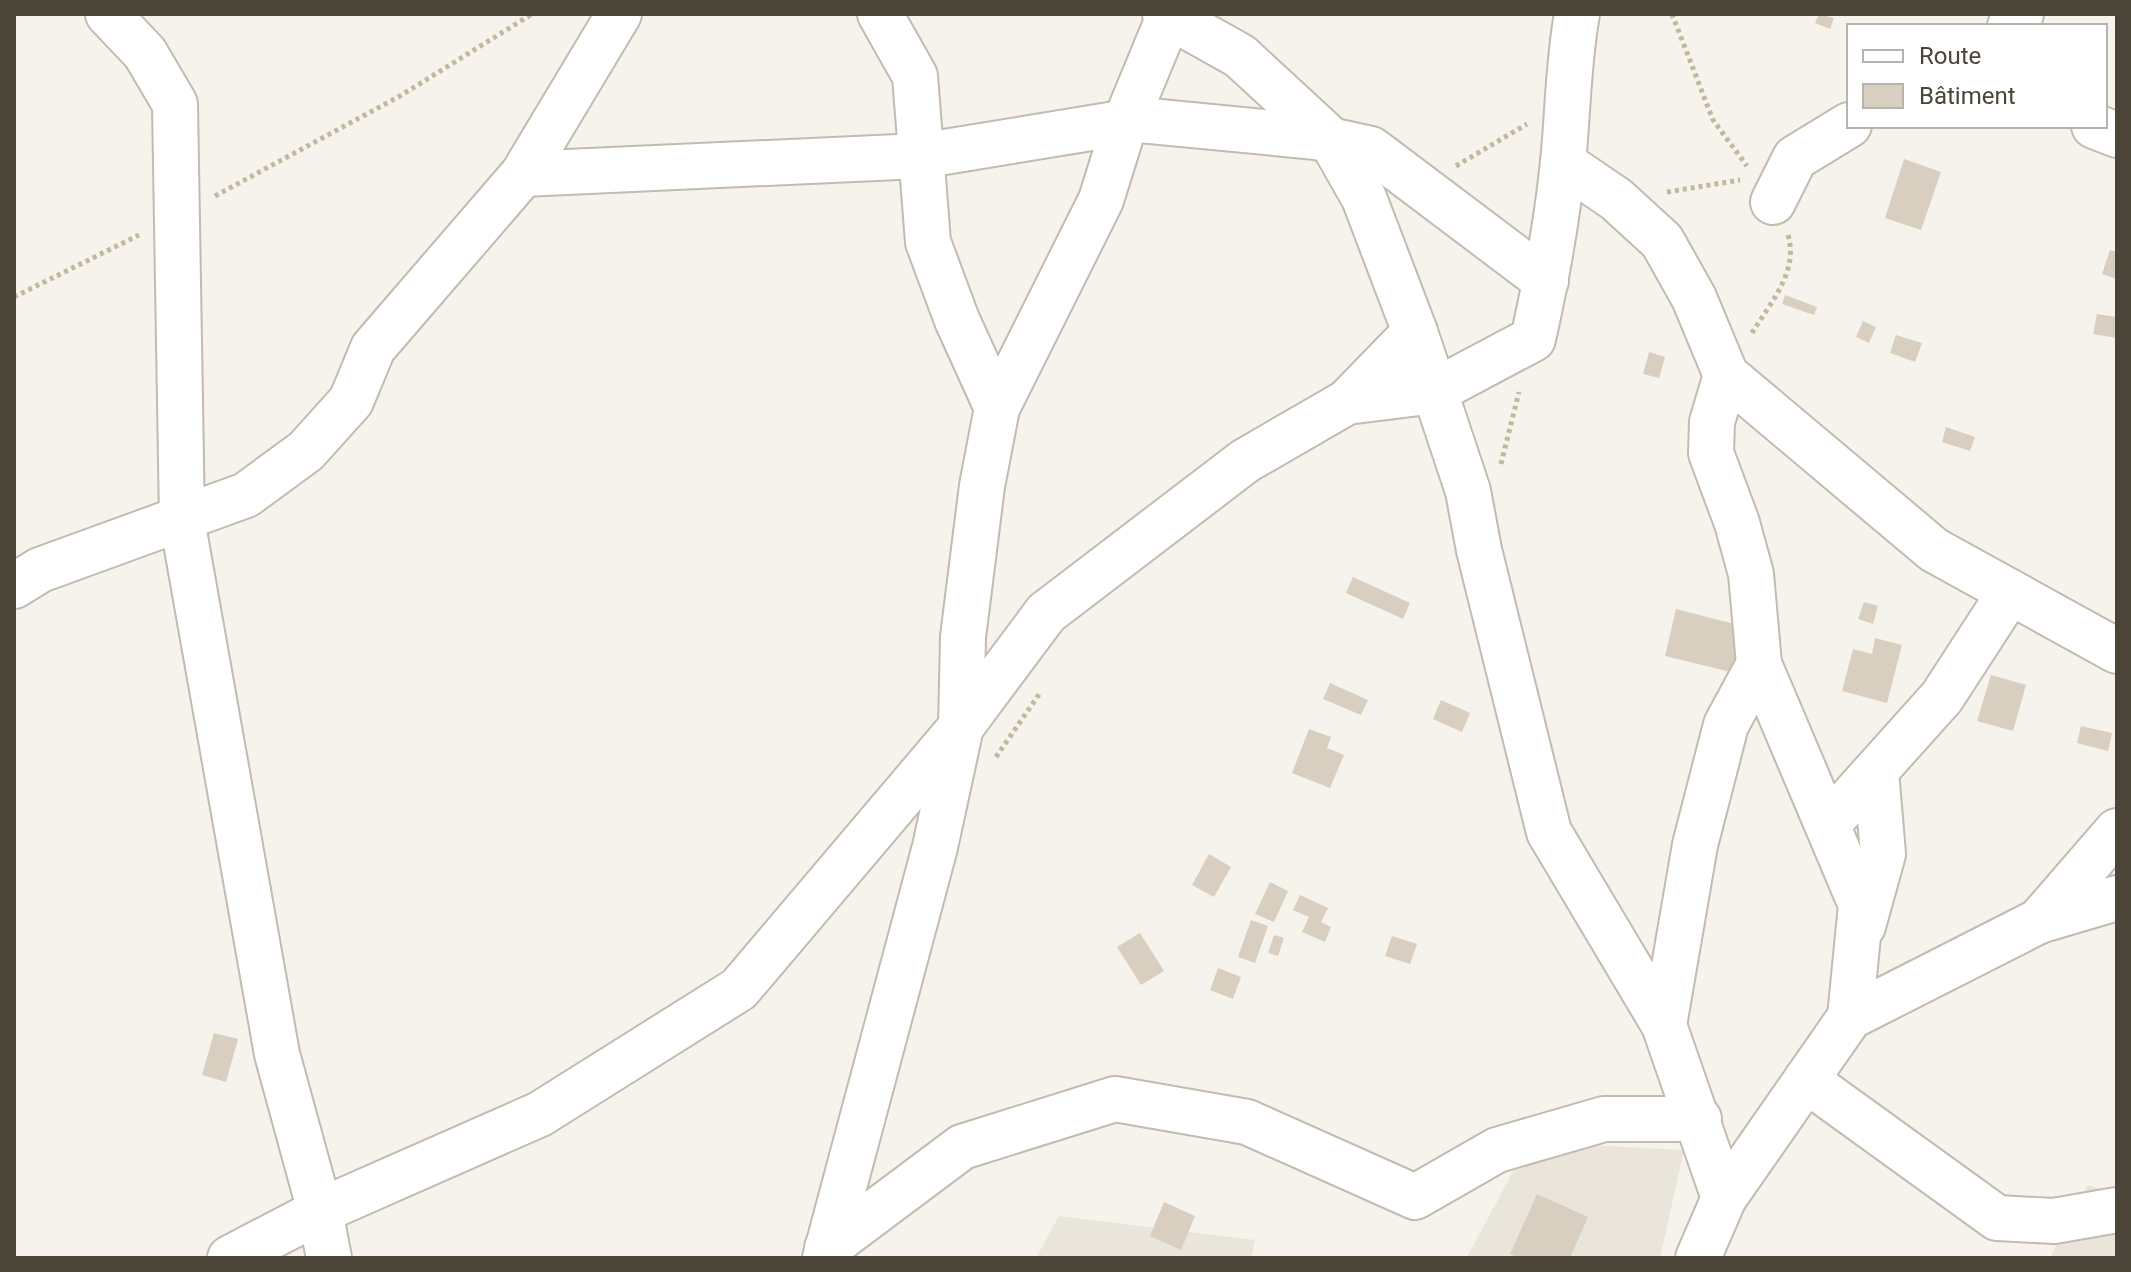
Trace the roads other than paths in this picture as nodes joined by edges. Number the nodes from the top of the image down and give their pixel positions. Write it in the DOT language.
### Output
graph roads {
  1 [pos="108,14"];
  2 [pos="619,14"];
  3 [pos="880,14"];
  4 [pos="1577,14"];
  5 [pos="1168,15"];
  6 [pos="1125,123"];
  7 [pos="1847,126"];
  8 [pos="1331,140"];
  9 [pos="920,156"];
  10 [pos="1563,163"];
  11 [pos="523,174"];
  12 [pos="1764,190"];
  13 [pos="1546,281"];
  14 [pos="1415,332"];
  15 [pos="1726,375"];
  16 [pos="1435,391"];
  17 [pos="1347,402"];
  18 [pos="997,408"];
  19 [pos="182,520"];
  20 [pos="14,586"];
  21 [pos="2010,592"];
  22 [pos="2117,651"];
  23 [pos="1759,664"];
  24 [pos="961,727"];
  25 [pos="1876,771"];
  26 [pos="1829,823"];
  27 [pos="2117,831"];
  28 [pos="2117,898"];
  29 [pos="2039,921"];
  30 [pos="1857,948"];
  31 [pos="1850,1017"];
  32 [pos="1664,1025"];
  33 [pos="1806,1080"];
  34 [pos="1699,1119"];
  35 [pos="1724,1198"];
  36 [pos="2117,1210"];
  37 [pos="320,1211"];
  38 [pos="1997,1218"];
  39 [pos="826,1253"];
  40 [pos="230,1258"];
  41 [pos="329,1258"];
  42 [pos="1698,1258"];
  43 [pos="2027,1258"];
  1 -- 19 [label="street"];
  2 -- 11 [label="street"];
  3 -- 9 [label="street"];
  4 -- 10 [label="street"];
  5 -- 6 [label="street"];
  5 -- 8 [label="street"];
  6 -- 8 [label="street"];
  6 -- 9 [label="street"];
  6 -- 18 [label="street"];
  7 -- 12 [label="street"];
  8 -- 13 [label="street"];
  8 -- 14 [label="street"];
  9 -- 11 [label="street"];
  9 -- 18 [label="street"];
  10 -- 13 [label="street"];
  10 -- 15 [label="street"];
  11 -- 19 [label="street"];
  13 -- 16 [label="street"];
  14 -- 16 [label="street"];
  14 -- 17 [label="street"];
  15 -- 21 [label="street"];
  15 -- 23 [label="street"];
  16 -- 17 [label="street"];
  16 -- 32 [label="street"];
  17 -- 24 [label="street"];
  18 -- 24 [label="street"];
  19 -- 20 [label="street"];
  19 -- 37 [label="street"];
  21 -- 22 [label="street"];
  21 -- 25 [label="street"];
  23 -- 26 [label="street"];
  23 -- 32 [label="street"];
  24 -- 37 [label="street"];
  24 -- 39 [label="street"];
  25 -- 26 [label="street"];
  25 -- 30 [label="street"];
  26 -- 30 [label="street"];
  27 -- 29 [label="street"];
  28 -- 29 [label="street"];
  29 -- 31 [label="street"];
  30 -- 31 [label="street"];
  31 -- 33 [label="street"];
  32 -- 34 [label="street"];
  33 -- 35 [label="street"];
  33 -- 38 [label="street"];
  34 -- 35 [label="street"];
  34 -- 39 [label="street"];
  35 -- 42 [label="street"];
  36 -- 38 [label="street"];
  37 -- 40 [label="street"];
  37 -- 41 [label="street"];
  38 -- 43 [label="street"];
}
